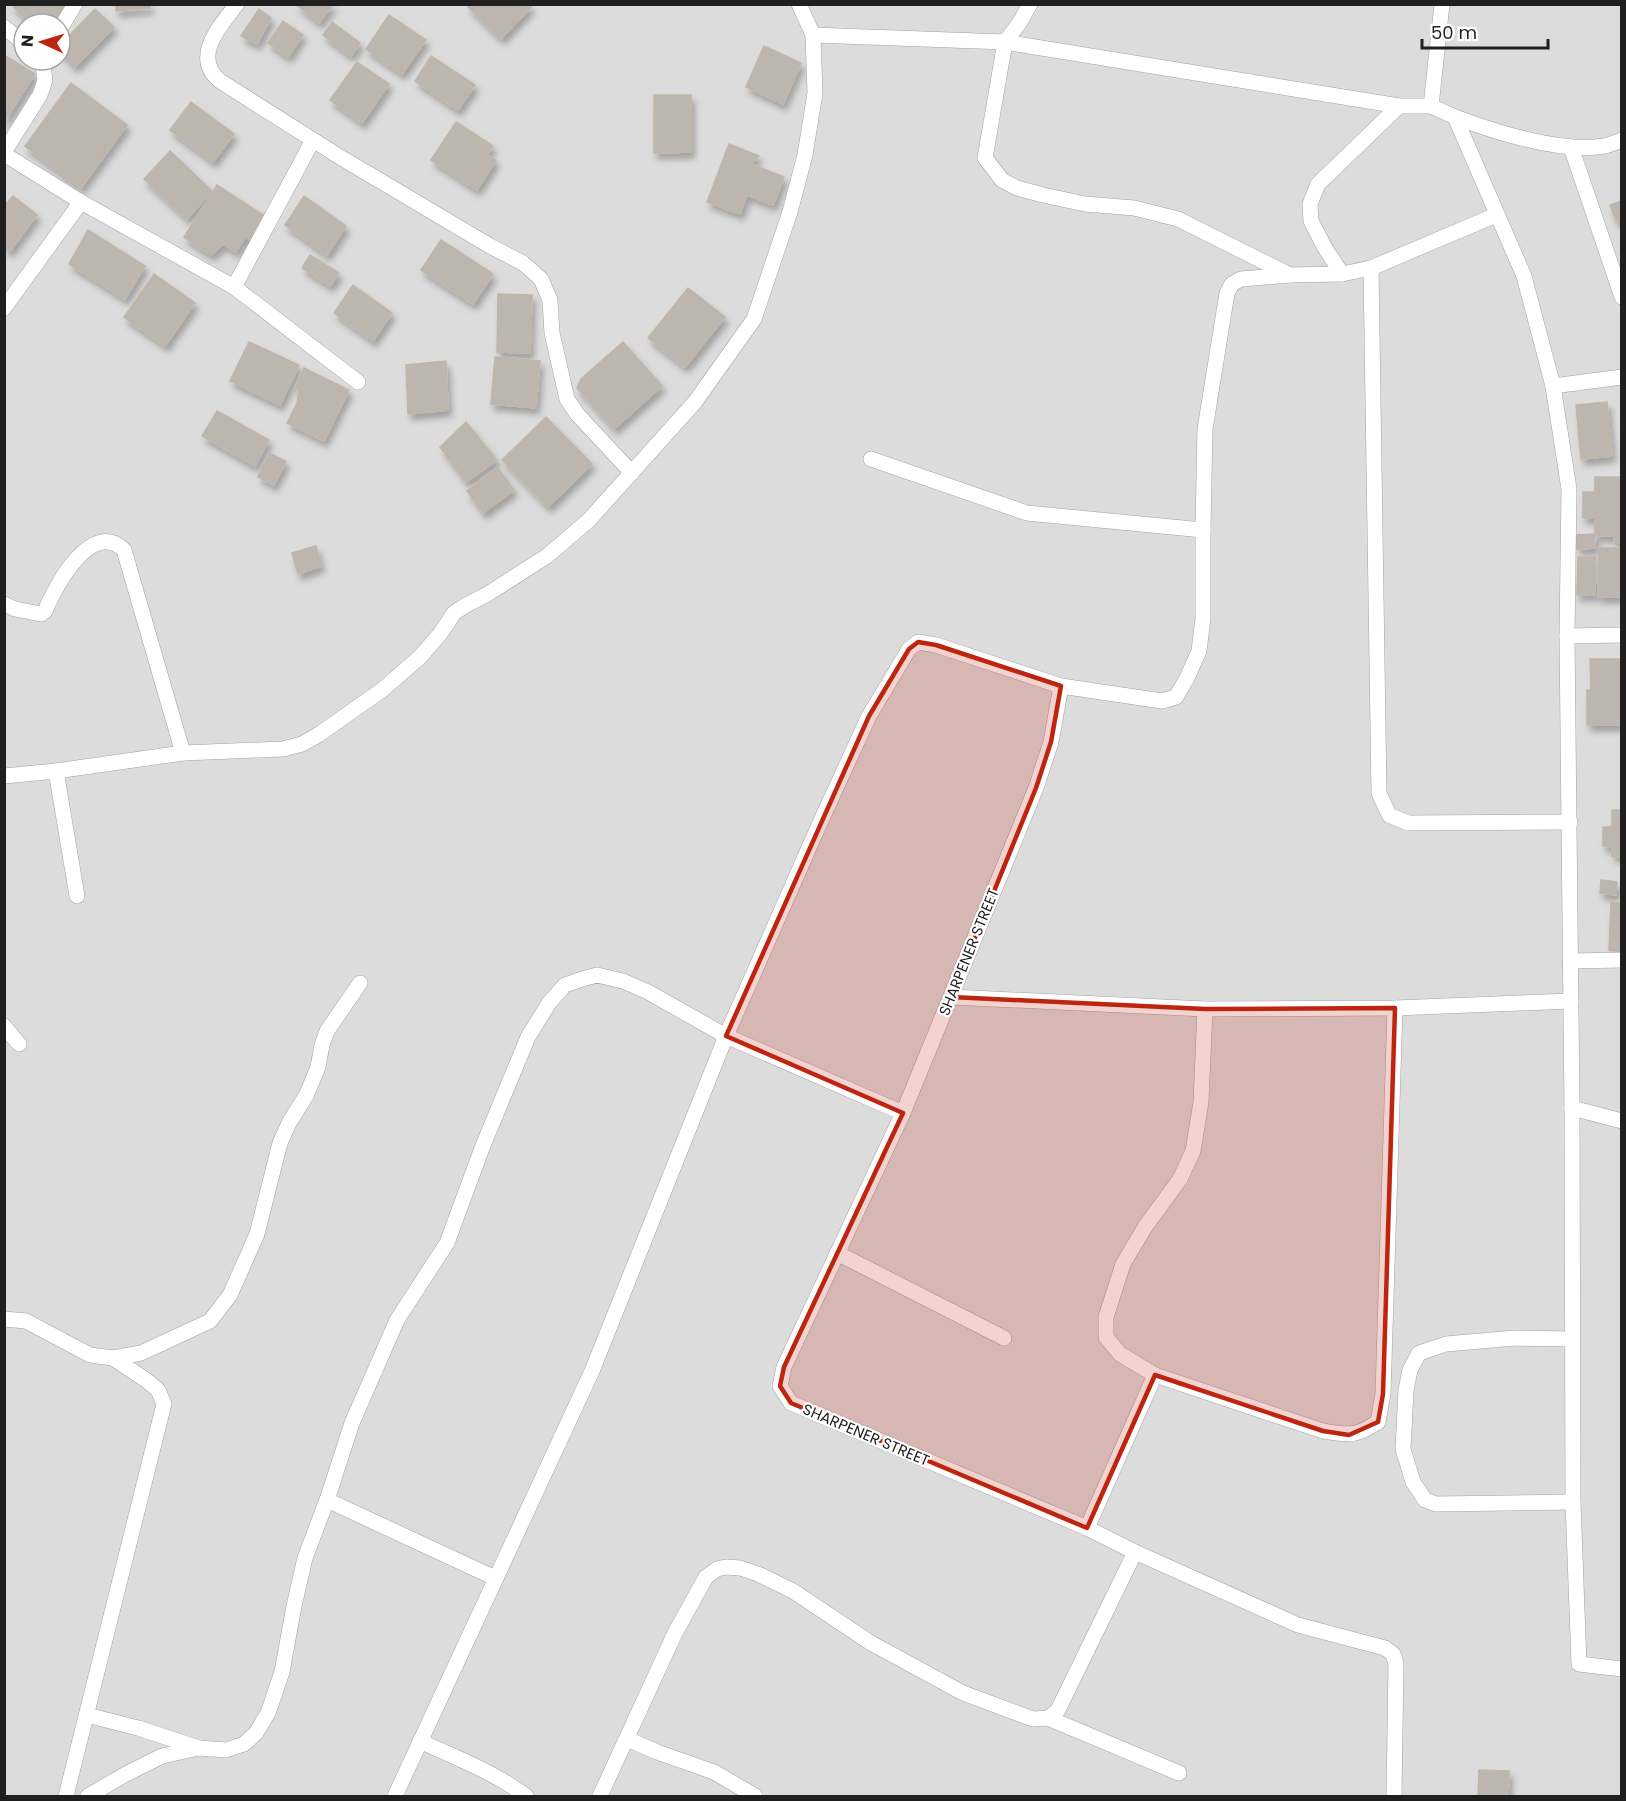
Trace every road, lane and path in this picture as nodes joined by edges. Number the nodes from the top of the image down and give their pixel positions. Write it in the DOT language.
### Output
graph roads {
  1 [pos="237,4"];
  2 [pos="799,4"];
  3 [pos="1030,4"];
  4 [pos="1442,4"];
  5 [pos="813,35"];
  6 [pos="1005,42"];
  7 [pos="44,72"];
  8 [pos="1399,106"];
  9 [pos="1431,106"];
  10 [pos="1455,117"];
  11 [pos="313,140"];
  12 [pos="1622,140"];
  13 [pos="1571,147"];
  14 [pos="4,153"];
  15 [pos="81,202"];
  16 [pos="1496,215"];
  17 [pos="1371,268"];
  18 [pos="1342,274"];
  19 [pos="1290,275"];
  20 [pos="234,286"];
  21 [pos="1622,297"];
  22 [pos="4,308"];
  23 [pos="1622,377"];
  24 [pos="358,382"];
  25 [pos="1553,386"];
  26 [pos="871,459"];
  27 [pos="632,473"];
  28 [pos="1203,530"];
  29 [pos="8,609"];
  30 [pos="1622,634"];
  31 [pos="1567,636"];
  32 [pos="1061,686"];
  33 [pos="183,753"];
  34 [pos="56,771"];
  35 [pos="4,776"];
  36 [pos="1570,822"];
  37 [pos="78,896"];
  38 [pos="1622,960"];
  39 [pos="1571,961"];
  40 [pos="360,983"];
  41 [pos="951,997"];
  42 [pos="1571,1000"];
  43 [pos="1395,1008"];
  44 [pos="1205,1010"];
  45 [pos="4,1026"];
  46 [pos="726,1036"];
  47 [pos="19,1044"];
  48 [pos="1572,1108"];
  49 [pos="903,1113"];
  50 [pos="1622,1121"];
  51 [pos="837,1253"];
  52 [pos="4,1319"];
  53 [pos="1004,1338"];
  54 [pos="1572,1339"];
  55 [pos="113,1358"];
  56 [pos="1155,1375"];
  57 [pos="327,1500"];
  58 [pos="1573,1502"];
  59 [pos="1087,1528"];
  60 [pos="1135,1552"];
  61 [pos="495,1578"];
  62 [pos="1622,1669"];
  63 [pos="87,1715"];
  64 [pos="1048,1718"];
  65 [pos="627,1739"];
  66 [pos="420,1741"];
  67 [pos="199,1748"];
  68 [pos="1179,1773"];
  69 [pos="66,1797"];
  70 [pos="87,1797"];
  71 [pos="395,1797"];
  72 [pos="526,1797"];
  73 [pos="600,1797"];
  74 [pos="755,1797"];
  75 [pos="1394,1797"];
  1 -- 11 [label="street"];
  2 -- 5 [label="street"];
  3 -- 6 [label="street"];
  4 -- 9 [label="street"];
  5 -- 6 [label="street"];
  5 -- 27 [label="street"];
  6 -- 8 [label="street"];
  6 -- 19 [label="street"];
  7 -- 14 [label="street"];
  8 -- 9 [label="street"];
  8 -- 18 [label="street"];
  9 -- 10 [label="street"];
  10 -- 13 [label="street"];
  10 -- 16 [label="street"];
  11 -- 20 [label="street"];
  11 -- 27 [label="street"];
  12 -- 13 [label="street"];
  13 -- 21 [label="street"];
  14 -- 15 [label="street"];
  15 -- 20 [label="street"];
  15 -- 22 [label="street"];
  16 -- 17 [label="street"];
  16 -- 25 [label="street"];
  17 -- 18 [label="street"];
  17 -- 36 [label="street"];
  18 -- 19 [label="street"];
  19 -- 28 [label="street"];
  20 -- 24 [label="street"];
  23 -- 25 [label="street"];
  25 -- 31 [label="street"];
  26 -- 28 [label="street"];
  27 -- 33 [label="street"];
  28 -- 32 [label="street"];
  29 -- 33 [label="street"];
  30 -- 31 [label="street"];
  31 -- 36 [label="street"];
  32 -- 41 [label="street, SHARPENER STREET"];
  32 -- 46 [label="street"];
  33 -- 34 [label="street"];
  34 -- 35 [label="street"];
  34 -- 37 [label="street"];
  36 -- 39 [label="street"];
  38 -- 39 [label="street"];
  39 -- 42 [label="street"];
  40 -- 55 [label="street"];
  41 -- 44 [label="street"];
  41 -- 49 [label="street, SHARPENER STREET"];
  42 -- 43 [label="street"];
  42 -- 48 [label="street"];
  43 -- 44 [label="street"];
  43 -- 56 [label="street"];
  44 -- 56 [label="street"];
  45 -- 47 [label="street"];
  46 -- 49 [label="street"];
  46 -- 57 [label="street"];
  46 -- 61 [label="street"];
  48 -- 50 [label="street"];
  48 -- 54 [label="street"];
  49 -- 51 [label="street, SHARPENER STREET"];
  51 -- 53 [label="street"];
  51 -- 59 [label="street, SHARPENER STREET"];
  52 -- 55 [label="street"];
  54 -- 58 [label="street"];
  54 -- 58 [label="street"];
  55 -- 63 [label="street"];
  56 -- 59 [label="street"];
  57 -- 61 [label="street"];
  57 -- 67 [label="street"];
  58 -- 62 [label="street"];
  59 -- 60 [label="street, SHARPENER STREET"];
  60 -- 64 [label="street"];
  60 -- 75 [label="street, SHARPENER STREET"];
  61 -- 66 [label="street"];
  63 -- 67 [label="street"];
  63 -- 69 [label="street"];
  64 -- 65 [label="street"];
  64 -- 68 [label="street"];
  65 -- 73 [label="street"];
  65 -- 74 [label="street"];
  66 -- 71 [label="street"];
  66 -- 72 [label="street"];
  67 -- 70 [label="street"];
}
